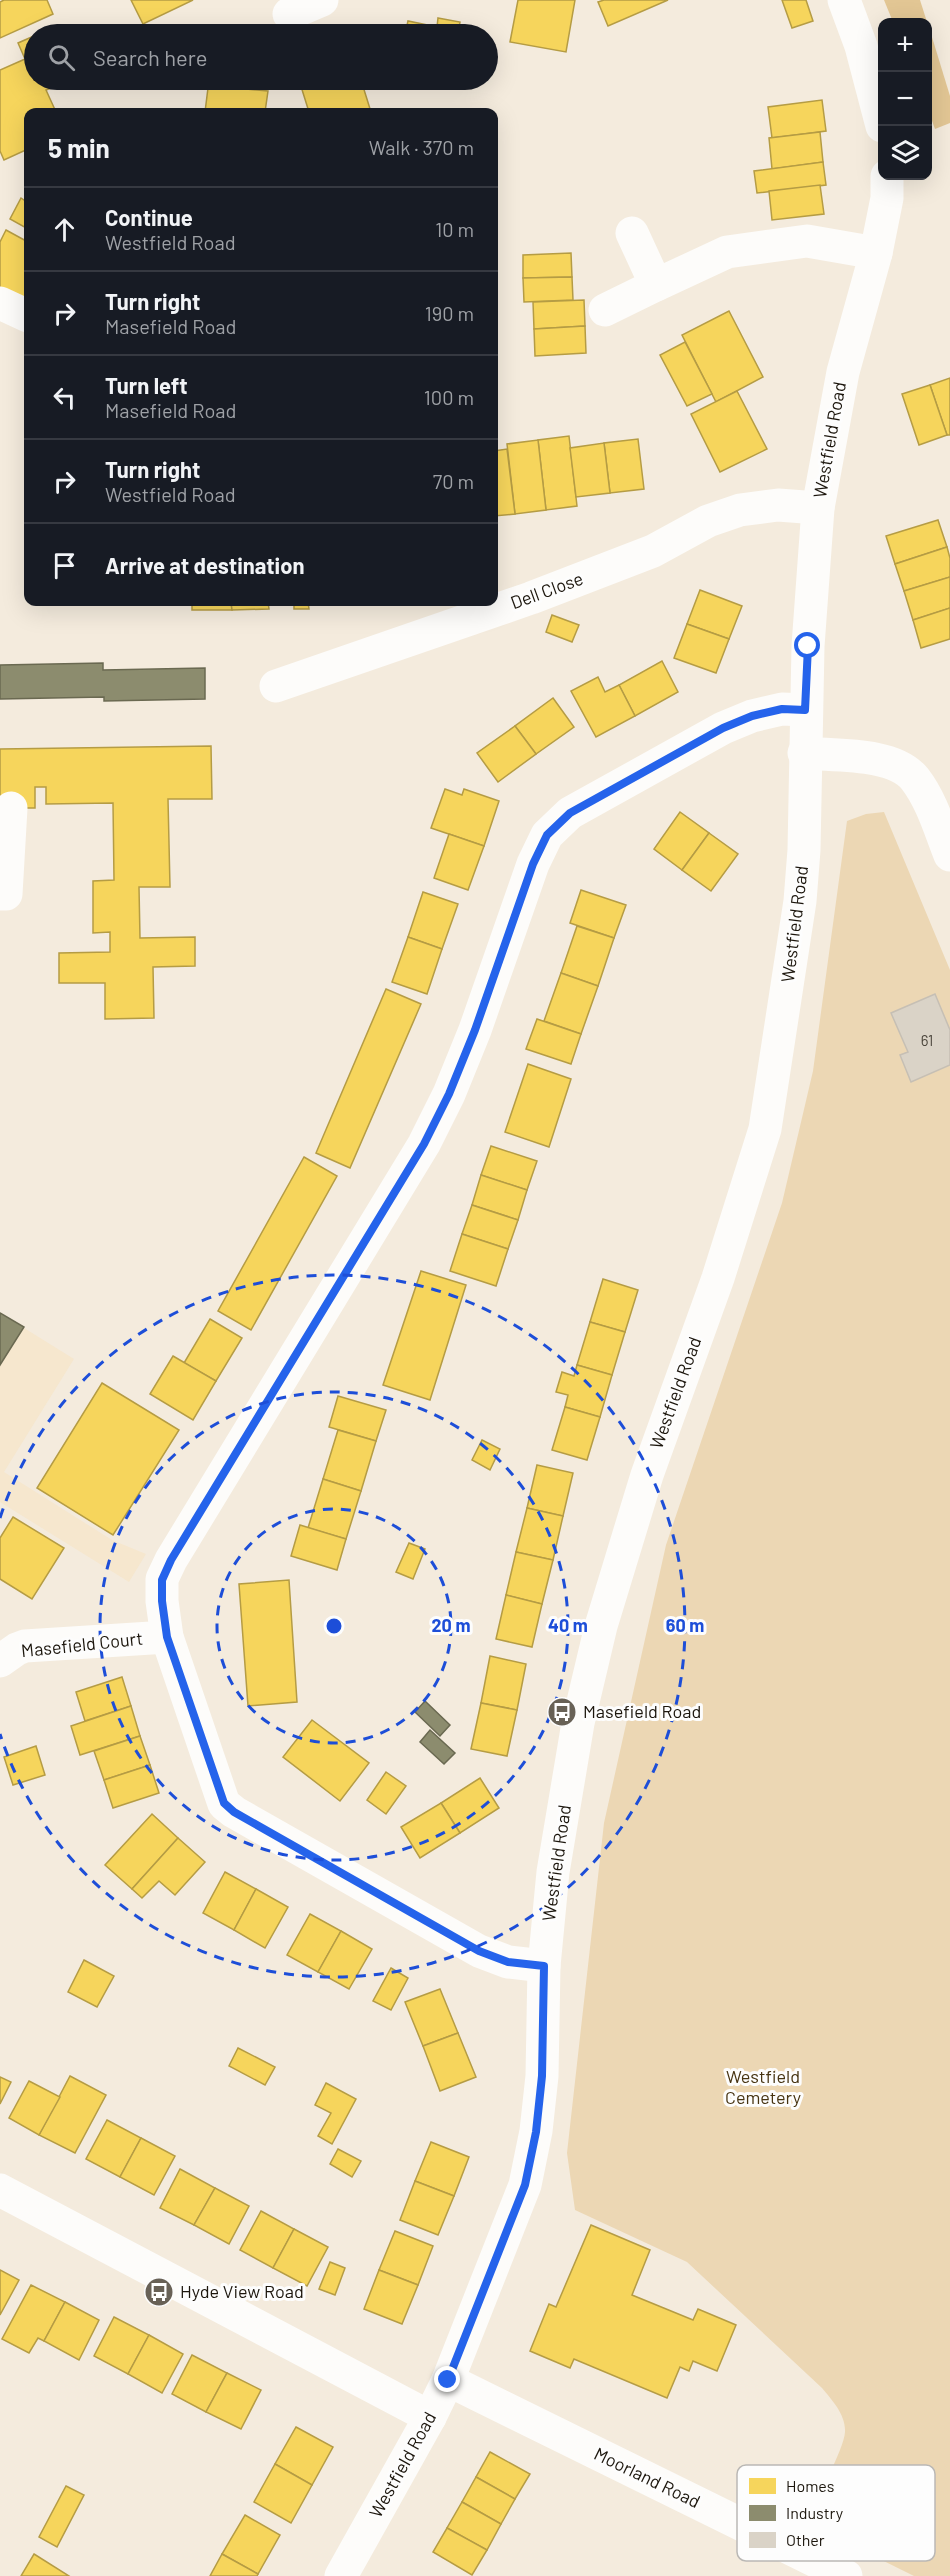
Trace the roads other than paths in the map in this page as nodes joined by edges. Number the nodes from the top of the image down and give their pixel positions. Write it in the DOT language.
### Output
graph roads {
  1 [pos="322,0"];
  2 [pos="844,0"];
  3 [pos="289,14"];
  4 [pos="878,111"];
  5 [pos="886,180"];
  6 [pos="632,233"];
  7 [pos="876,253"];
  8 [pos="656,285"];
  9 [pos="0,303"];
  10 [pos="604,310"];
  11 [pos="24,314"];
  12 [pos="818,508"];
  13 [pos="276,686"];
  14 [pos="805,710"];
  15 [pos="804,753"];
  16 [pos="11,808"];
  17 [pos="950,855"];
  18 [pos="0,894"];
  19 [pos="167,1637"];
  20 [pos="0,1661"];
  21 [pos="544,1966"];
  22 [pos="0,2190"];
  23 [pos="448,2380"];
  24 [pos="429,2418"];
  25 [pos="737,2522"];
  26 [pos="816,2561"];
  27 [pos="341,2576"];
  28 [pos="846,2576"];
  1 -- 3 [label="street"];
  2 -- 4 [label="street"];
  5 -- 7 [label="street, Westfield Road"];
  6 -- 8 [label="street"];
  7 -- 8 [label="street"];
  7 -- 12 [label="street, Westfield Road"];
  8 -- 10 [label="street"];
  9 -- 11 [label="street"];
  12 -- 13 [label="street, Dell Close"];
  12 -- 14 [label="street, Westfield Road"];
  14 -- 15 [label="street, Westfield Road"];
  14 -- 19 [label="street"];
  15 -- 17 [label="street"];
  15 -- 21 [label="street, Westfield Road"];
  16 -- 18 [label="street"];
  19 -- 20 [label="street, Masefield Court"];
  19 -- 21 [label="street"];
  21 -- 23 [label="street, Westfield Road"];
  22 -- 24 [label="street"];
  23 -- 24 [label="street, Westfield Road"];
  23 -- 25 [label="street, Moorland Road"];
  24 -- 27 [label="street, Westfield Road"];
  26 -- 28 [label="street, Moorland Road"];
}
